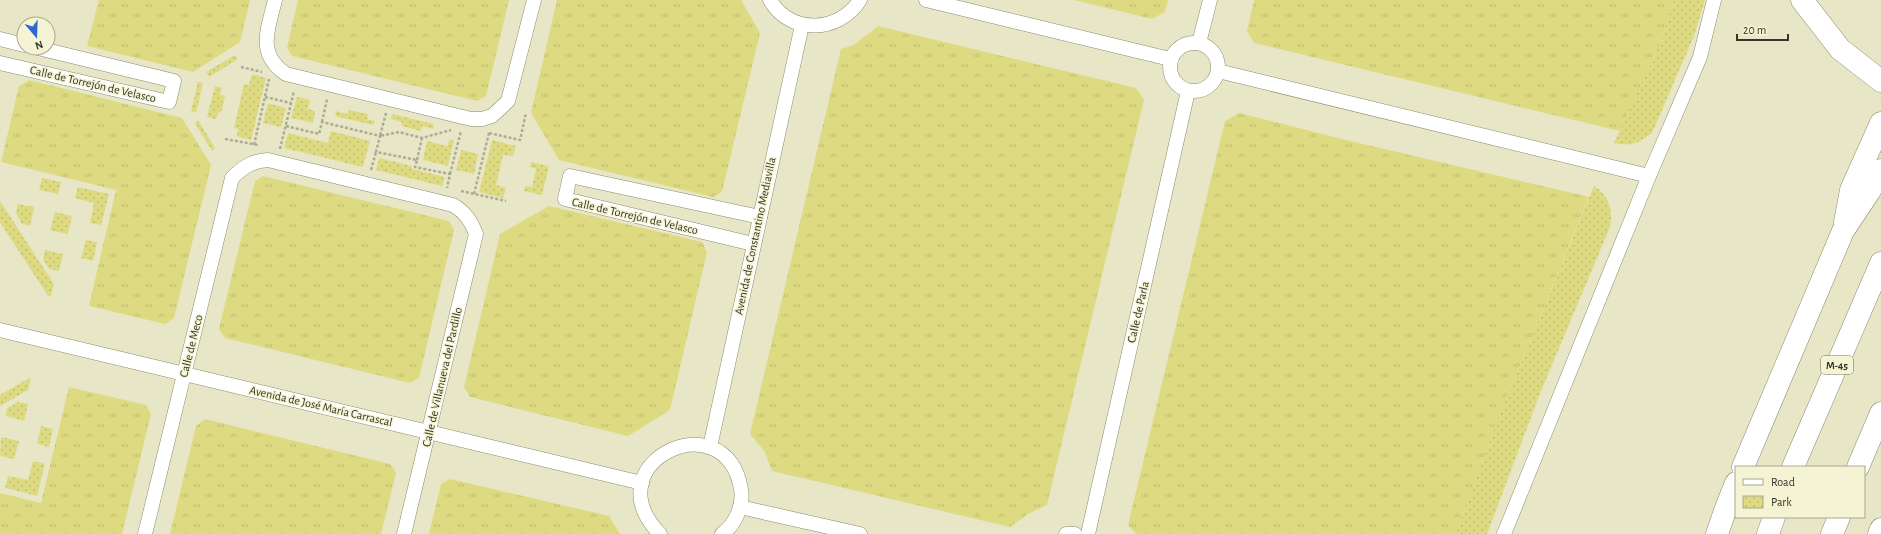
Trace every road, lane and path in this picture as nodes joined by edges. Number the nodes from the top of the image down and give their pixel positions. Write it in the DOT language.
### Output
graph roads {
  1 [pos="275,0"];
  2 [pos="534,0"];
  3 [pos="770,0"];
  4 [pos="860,0"];
  5 [pos="926,0"];
  6 [pos="1210,0"];
  7 [pos="1714,0"];
  8 [pos="1802,0"];
  9 [pos="802,25"];
  10 [pos="0,39"];
  11 [pos="16,43"];
  12 [pos="1199,43"];
  13 [pos="56,52"];
  14 [pos="1170,59"];
  15 [pos="0,63"];
  16 [pos="241,67"];
  17 [pos="271,68"];
  18 [pos="1218,71"];
  19 [pos="263,72"];
  20 [pos="1881,81"];
  21 [pos="294,89"];
  22 [pos="1188,91"];
  23 [pos="265,97"];
  24 [pos="328,97"];
  25 [pos="291,103"];
  26 [pos="386,110"];
  27 [pos="322,122"];
  28 [pos="1881,123"];
  29 [pos="286,126"];
  30 [pos="489,133"];
  31 [pos="380,136"];
  32 [pos="422,138"];
  33 [pos="254,144"];
  34 [pos="280,149"];
  35 [pos="376,152"];
  36 [pos="417,160"];
  37 [pos="248,164"];
  38 [pos="371,170"];
  39 [pos="1881,170"];
  40 [pos="450,174"];
  41 [pos="1649,176"];
  42 [pos="447,188"];
  43 [pos="474,194"];
  44 [pos="760,217"];
  45 [pos="1843,231"];
  46 [pos="753,244"];
  47 [pos="1881,263"];
  48 [pos="0,330"];
  49 [pos="185,374"];
  50 [pos="1881,413"];
  51 [pos="430,432"];
  52 [pos="710,448"];
  53 [pos="1743,466"];
  54 [pos="1793,466"];
  55 [pos="1858,466"];
  56 [pos="642,483"];
  57 [pos="1735,486"];
  58 [pos="740,507"];
  59 [pos="1774,518"];
  60 [pos="1839,518"];
  61 [pos="1881,529"];
  62 [pos="145,534"];
  63 [pos="404,534"];
  64 [pos="660,534"];
  65 [pos="722,534"];
  66 [pos="860,534"];
  67 [pos="1066,534"];
  68 [pos="1075,534"];
  69 [pos="1088,534"];
  70 [pos="1504,534"];
  71 [pos="1717,534"];
  72 [pos="1768,534"];
  73 [pos="1832,534"];
  74 [pos="1879,534"];
  1 -- 17 [label="street"];
  2 -- 17 [label="street"];
  3 -- 9 [label="street"];
  4 -- 9 [label="street"];
  5 -- 14 [label="street"];
  6 -- 12 [label="street"];
  7 -- 41 [label="street"];
  8 -- 20 [label="main road"];
  9 -- 44 [label="street, Avenida de Constantino Mediavilla"];
  10 -- 11 [label="street"];
  12 -- 14 [label="street"];
  12 -- 18 [label="street"];
  13 -- 15 [label="street, Calle de Torrejón de Velasco"];
  14 -- 22 [label="street"];
  16 -- 19 [label="path"];
  17 -- 23 [label="path"];
  18 -- 22 [label="street"];
  18 -- 41 [label="street"];
  21 -- 25 [label="path"];
  22 -- 69 [label="street, Calle de Parla"];
  23 -- 25 [label="path"];
  23 -- 33 [label="path"];
  24 -- 27 [label="path"];
  25 -- 29 [label="path"];
  26 -- 31 [label="path"];
  27 -- 29 [label="path"];
  27 -- 31 [label="path"];
  28 -- 45 [label="main road"];
  29 -- 34 [label="path"];
  30 -- 43 [label="path"];
  31 -- 32 [label="path"];
  31 -- 35 [label="path"];
  32 -- 36 [label="path"];
  32 -- 40 [label="path"];
  35 -- 36 [label="path"];
  35 -- 38 [label="path"];
  36 -- 40 [label="path"];
  37 -- 49 [label="street, Calle de Meco"];
  37 -- 51 [label="street, Calle de Villanueva del Pardillo"];
  39 -- 45 [label="main road"];
  40 -- 42 [label="path"];
  41 -- 70 [label="street"];
  44 -- 46 [label="street, Avenida de Constantino Mediavilla"];
  44 -- 46 [label="street, Calle de Torrejón de Velasco"];
  45 -- 53 [label="main road"];
  46 -- 52 [label="street, Avenida de Constantino Mediavilla"];
  47 -- 54 [label="main road, M-45"];
  48 -- 49 [label="street, Avenida de José María Carrascal"];
  49 -- 51 [label="street, Avenida de José María Carrascal"];
  49 -- 62 [label="street, Calle de Meco"];
  50 -- 55 [label="main road"];
  51 -- 56 [label="street, Avenida de José María Carrascal"];
  51 -- 63 [label="street, Calle de Villanueva del Pardillo"];
  52 -- 56 [label="street"];
  52 -- 58 [label="street"];
  56 -- 64 [label="street"];
  57 -- 71 [label="main road"];
  58 -- 65 [label="street"];
  58 -- 66 [label="street"];
  59 -- 72 [label="main road"];
  60 -- 73 [label="main road"];
  61 -- 74 [label="main road"];
  67 -- 68 [label="street"];
}
